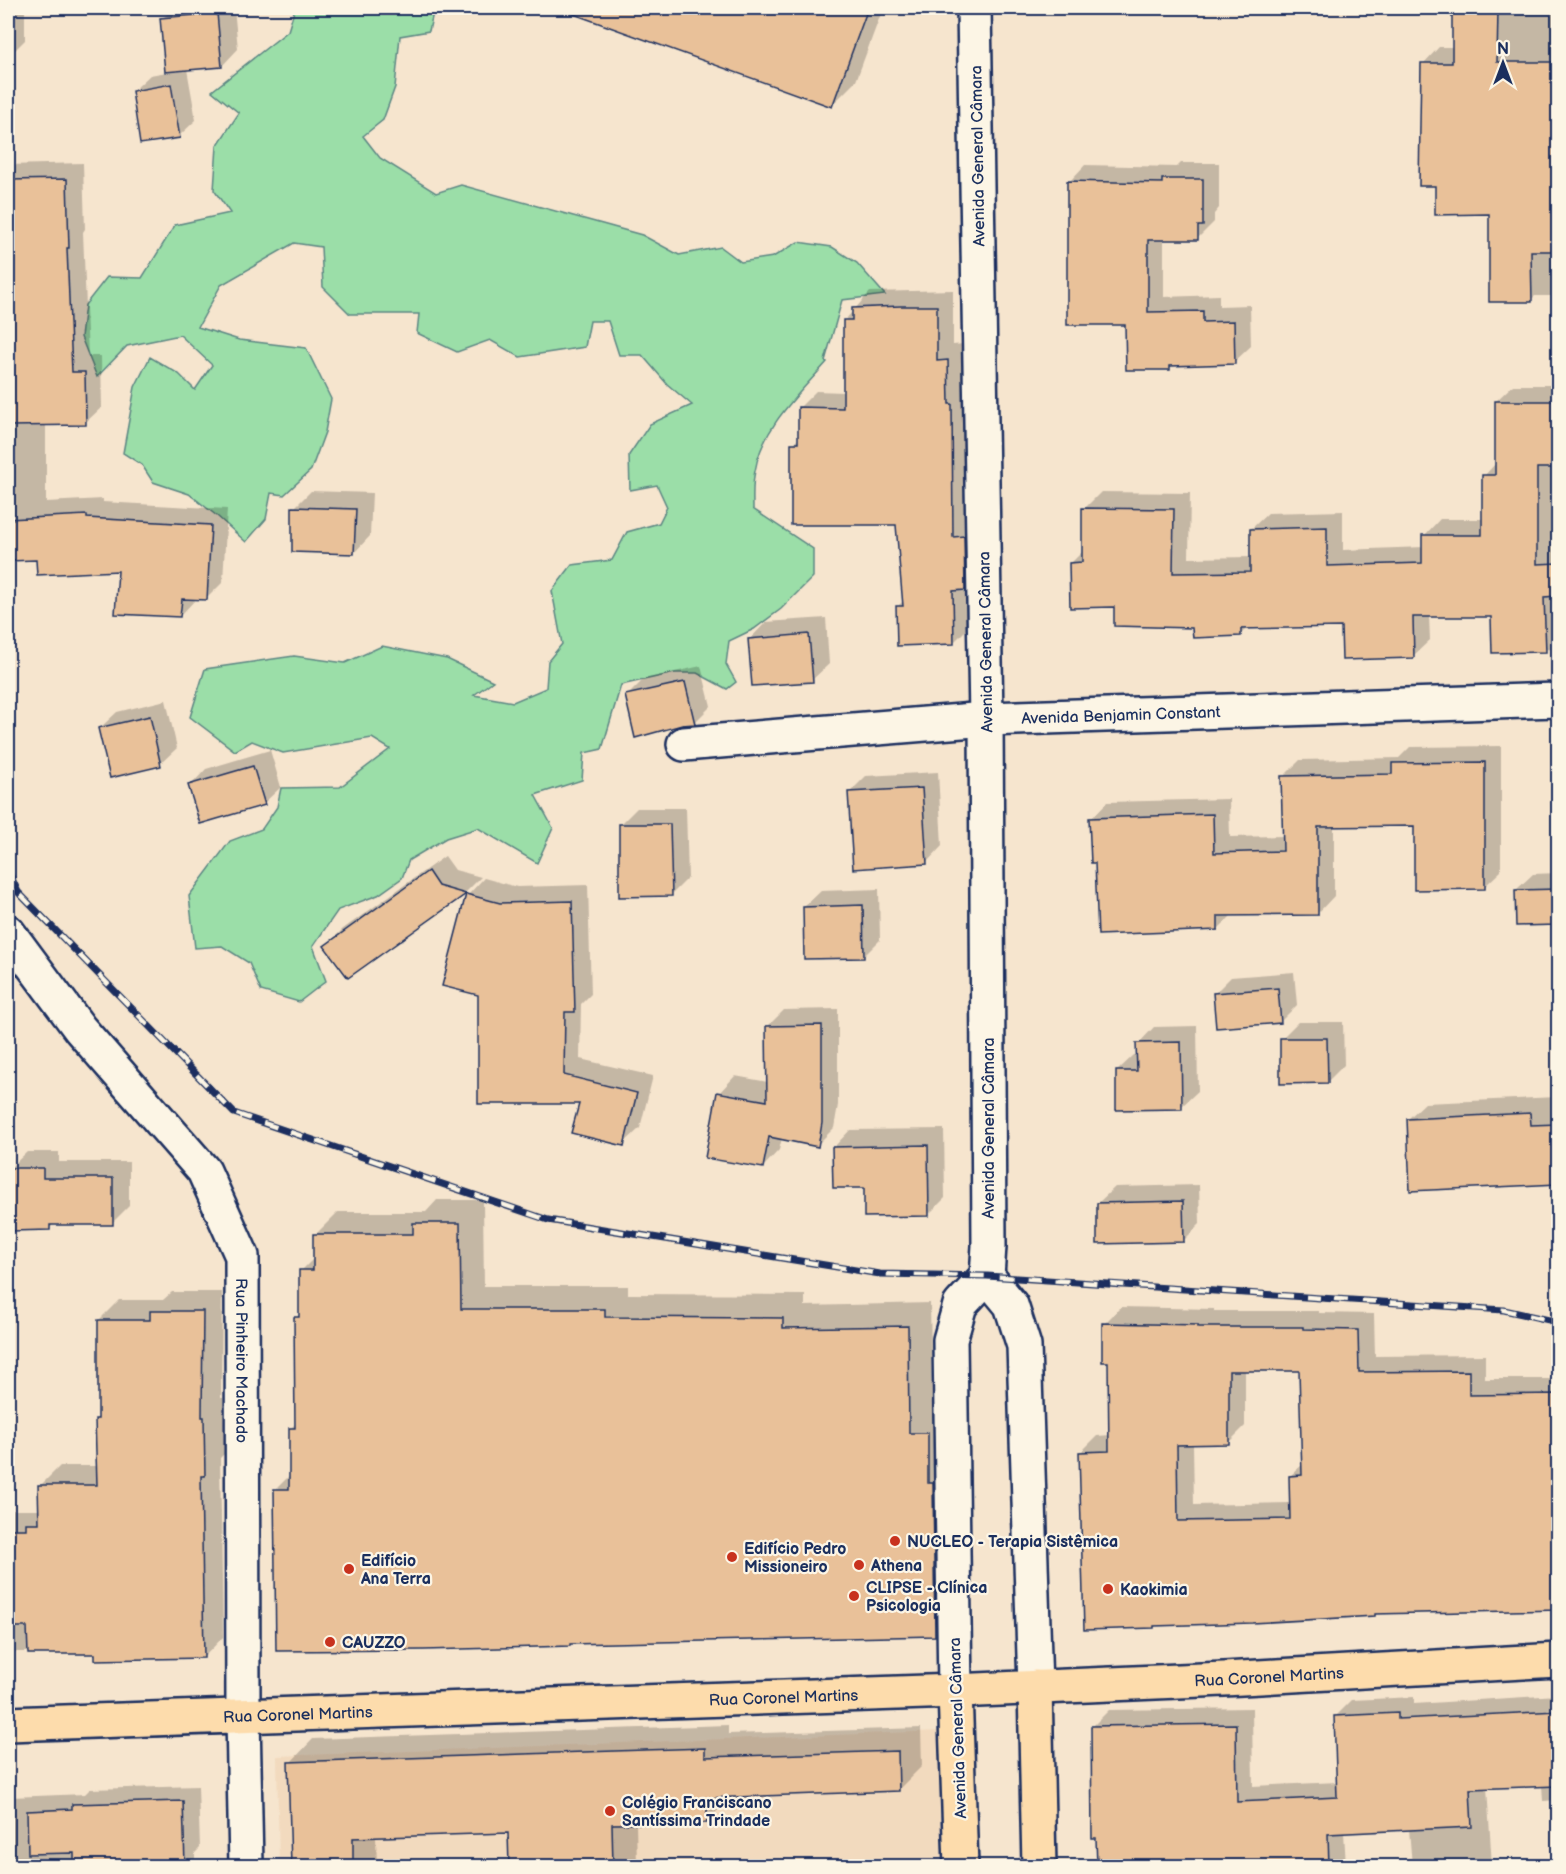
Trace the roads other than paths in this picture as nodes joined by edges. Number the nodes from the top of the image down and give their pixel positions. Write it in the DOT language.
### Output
graph roads {
  1 [pos="974,8"];
  2 [pos="1558,700"];
  3 [pos="986,719"];
  4 [pos="684,744"];
  5 [pos="8,932"];
  6 [pos="987,1276"];
  7 [pos="1558,1660"];
  8 [pos="1035,1687"];
  9 [pos="955,1691"];
  10 [pos="243,1716"];
  11 [pos="8,1724"];
  12 [pos="246,1866"];
  13 [pos="961,1866"];
  14 [pos="1039,1866"];
  1 -- 3 [label="street, Avenida General Câmara"];
  2 -- 3 [label="street, Avenida Benjamin Constant"];
  3 -- 4 [label="street, Avenida Benjamin Constant"];
  3 -- 6 [label="street, Avenida General Câmara"];
  5 -- 10 [label="street, Rua Pinheiro Machado"];
  6 -- 8 [label="street"];
  6 -- 9 [label="street, Avenida General Câmara"];
  7 -- 8 [label="main road, Rua Coronel Martins"];
  8 -- 9 [label="main road, Rua Coronel Martins"];
  8 -- 14 [label="main road"];
  9 -- 10 [label="main road, Rua Coronel Martins"];
  9 -- 13 [label="main road, Avenida General Câmara"];
  10 -- 11 [label="main road, Rua Coronel Martins"];
  10 -- 12 [label="street, Rua Pinheiro Machado"];
}
